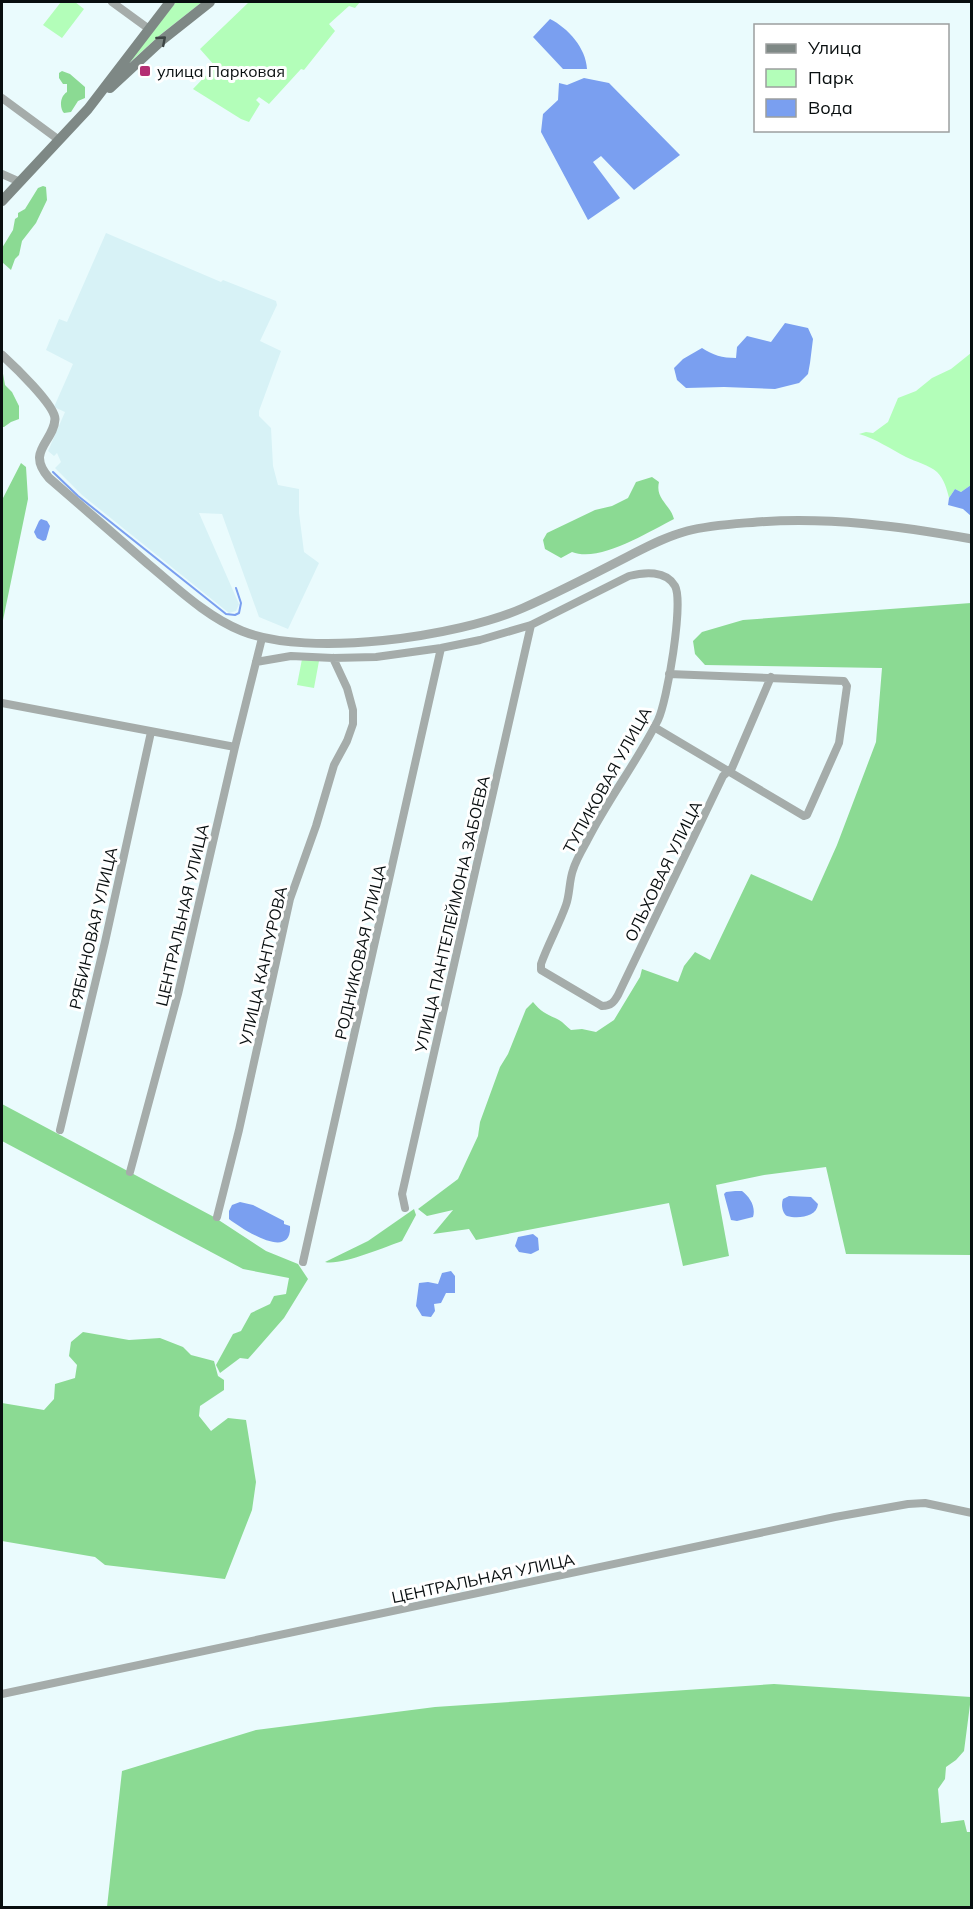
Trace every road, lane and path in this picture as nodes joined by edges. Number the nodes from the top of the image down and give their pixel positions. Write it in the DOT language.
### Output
graph roads {
  1 [pos="112,2"];
  2 [pos="170,2"];
  3 [pos="210,2"];
  4 [pos="149,29"];
  5 [pos="2,98"];
  6 [pos="88,109"];
  7 [pos="59,140"];
  8 [pos="2,174"];
  9 [pos="20,182"];
  10 [pos="2,201"];
  11 [pos="2,355"];
  12 [pos="972,539"];
  13 [pos="531,625"];
  14 [pos="262,638"];
  15 [pos="441,648"];
  16 [pos="333,658"];
  17 [pos="256,662"];
  18 [pos="669,674"];
  19 [pos="771,677"];
  20 [pos="2,703"];
  21 [pos="654,728"];
  22 [pos="151,732"];
  23 [pos="234,747"];
  24 [pos="728,772"];
  25 [pos="541,970"];
  26 [pos="60,1130"];
  27 [pos="130,1172"];
  28 [pos="405,1208"];
  29 [pos="217,1217"];
  30 [pos="303,1262"];
  31 [pos="972,1513"];
  32 [pos="2,1694"];
  1 -- 4 [label="street"];
  2 -- 4 [label="main road"];
  6 -- 3 [label="main road, one-way"];
  4 -- 6 [label="main road"];
  5 -- 7 [label="street"];
  6 -- 7 [label="main road"];
  7 -- 9 [label="main road"];
  8 -- 9 [label="street"];
  9 -- 10 [label="main road"];
  11 -- 14 [label="street"];
  12 -- 14 [label="street"];
  13 -- 15 [label="street"];
  13 -- 18 [label="street, ТУПИКОВАЯ УЛИЦА"];
  13 -- 28 [label="street, УЛИЦА ПАНТЕЛЕЙМОНА ЗАБОЕВА"];
  14 -- 17 [label="street, ЦЕНТРАЛЬНАЯ УЛИЦА"];
  15 -- 16 [label="street"];
  15 -- 30 [label="street, РОДНИКОВАЯ УЛИЦА"];
  16 -- 17 [label="street"];
  16 -- 29 [label="street, УЛИЦА КАНТУРОВА"];
  17 -- 23 [label="street, ЦЕНТРАЛЬНАЯ УЛИЦА"];
  18 -- 19 [label="street"];
  18 -- 21 [label="street, ТУПИКОВАЯ УЛИЦА"];
  19 -- 24 [label="street, ОЛЬХОВАЯ УЛИЦА"];
  19 -- 24 [label="street"];
  20 -- 22 [label="street"];
  21 -- 24 [label="street"];
  21 -- 25 [label="street, ТУПИКОВАЯ УЛИЦА"];
  22 -- 23 [label="street"];
  22 -- 26 [label="street, РЯБИНОВАЯ УЛИЦА"];
  23 -- 27 [label="street, ЦЕНТРАЛЬНАЯ УЛИЦА"];
  24 -- 25 [label="street, ОЛЬХОВАЯ УЛИЦА"];
  31 -- 32 [label="street, ЦЕНТРАЛЬНАЯ УЛИЦА"];
}
